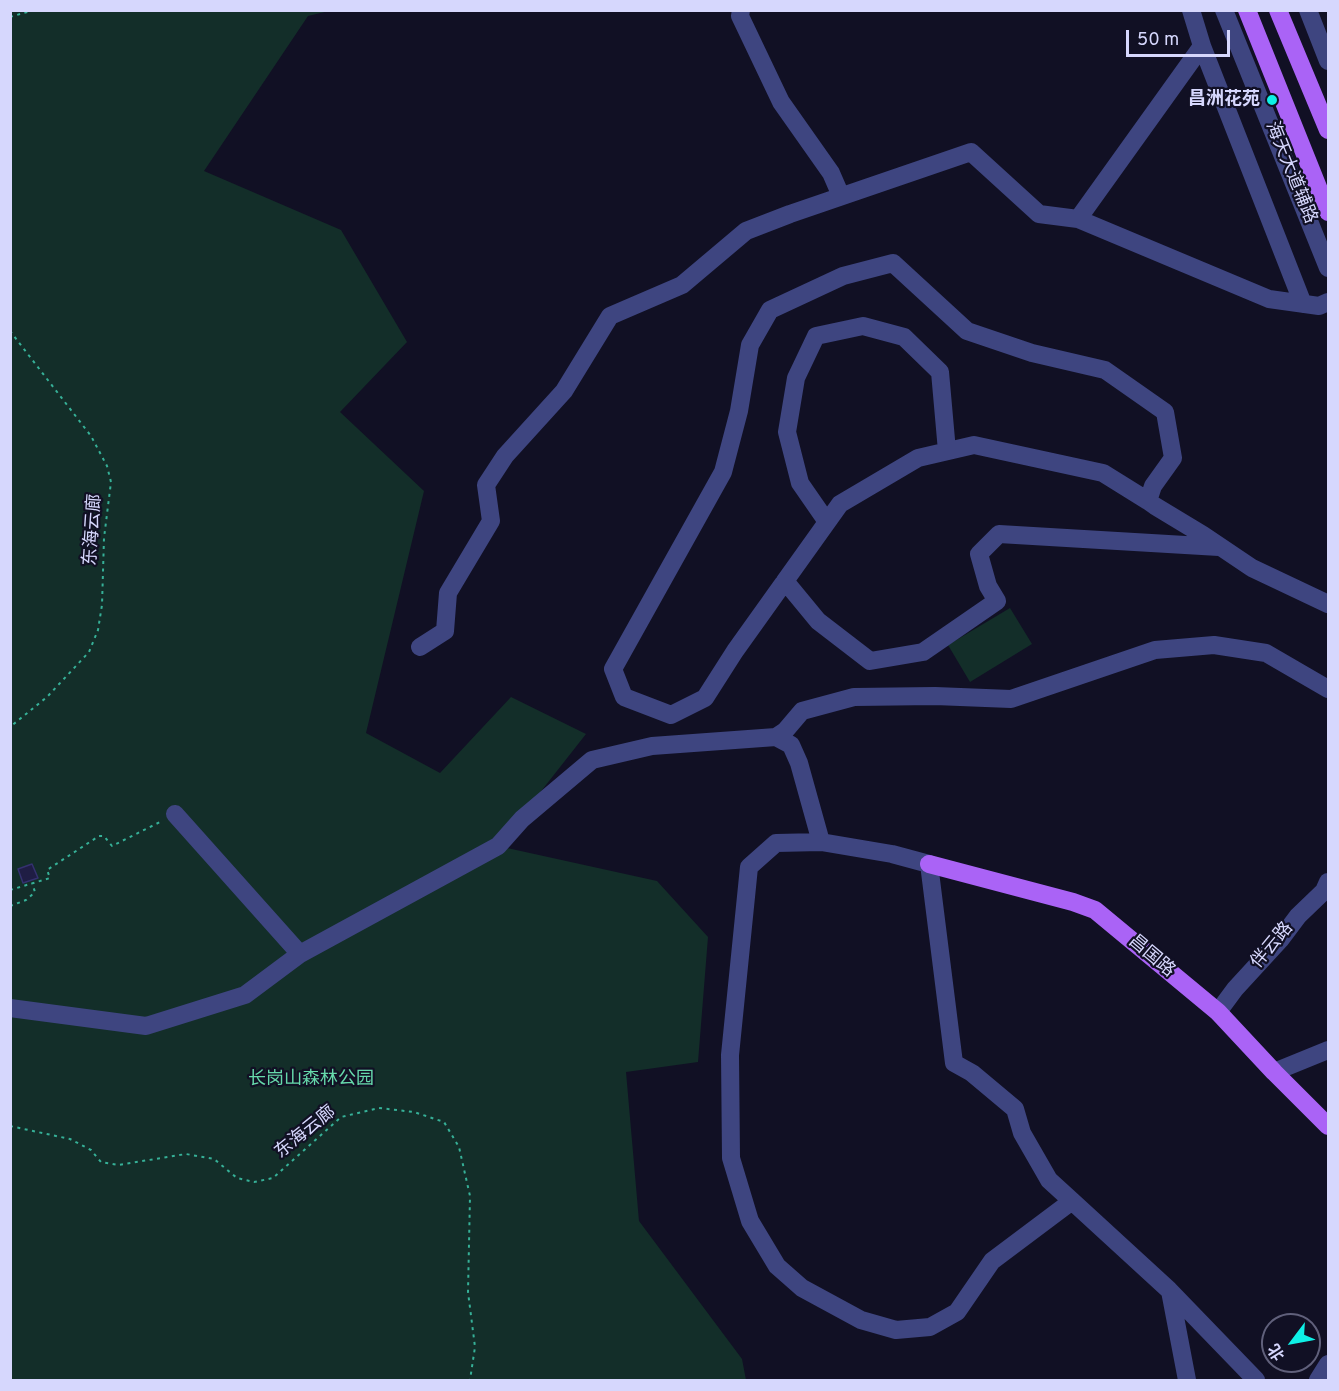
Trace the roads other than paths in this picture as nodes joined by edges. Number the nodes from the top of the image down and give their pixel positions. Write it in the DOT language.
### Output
graph roads {
  1 [pos="741,10"];
  2 [pos="1191,10"];
  3 [pos="1224,10"];
  4 [pos="1247,10"];
  5 [pos="1278,10"];
  6 [pos="1308,10"];
  7 [pos="1202,46"];
  8 [pos="1329,61"];
  9 [pos="1329,130"];
  10 [pos="841,196"];
  11 [pos="1329,212"];
  12 [pos="1078,219"];
  13 [pos="1329,268"];
  14 [pos="1329,302"];
  15 [pos="1303,304"];
  16 [pos="946,451"];
  17 [pos="1148,501"];
  18 [pos="827,522"];
  19 [pos="1221,547"];
  20 [pos="785,581"];
  21 [pos="1329,604"];
  22 [pos="420,647"];
  23 [pos="1329,688"];
  24 [pos="776,737"];
  25 [pos="176,814"];
  26 [pos="821,842"];
  27 [pos="929,864"];
  28 [pos="1329,882"];
  29 [pos="300,954"];
  30 [pos="10,1008"];
  31 [pos="1218,1012"];
  32 [pos="1329,1050"];
  33 [pos="1274,1072"];
  34 [pos="1329,1126"];
  35 [pos="1072,1201"];
  36 [pos="1169,1290"];
  37 [pos="1329,1364"];
  38 [pos="1187,1380"];
  39 [pos="1257,1380"];
  40 [pos="1318,1380"];
  1 -- 10 [label="street"];
  2 -- 7 [label="street"];
  3 -- 13 [label="street, 海天大道辅路"];
  4 -- 11 [label="main road"];
  5 -- 9 [label="main road"];
  6 -- 8 [label="street"];
  7 -- 12 [label="street"];
  7 -- 15 [label="street"];
  10 -- 12 [label="street"];
  10 -- 22 [label="street"];
  12 -- 15 [label="street"];
  14 -- 15 [label="street"];
  16 -- 17 [label="street"];
  16 -- 18 [label="street"];
  16 -- 18 [label="street"];
  17 -- 19 [label="street"];
  17 -- 20 [label="street"];
  18 -- 20 [label="street"];
  19 -- 20 [label="street"];
  19 -- 21 [label="street"];
  23 -- 24 [label="street"];
  24 -- 26 [label="street"];
  24 -- 29 [label="street"];
  25 -- 29 [label="street"];
  26 -- 27 [label="street"];
  26 -- 35 [label="street"];
  27 -- 31 [label="main road, 昌国路"];
  27 -- 35 [label="street"];
  28 -- 31 [label="street, 伴云路"];
  29 -- 30 [label="street"];
  31 -- 33 [label="main road, 昌国路"];
  32 -- 33 [label="street"];
  33 -- 34 [label="main road, 昌国路"];
  35 -- 36 [label="street"];
  36 -- 38 [label="street"];
  36 -- 39 [label="street"];
  37 -- 40 [label="street"];
}
